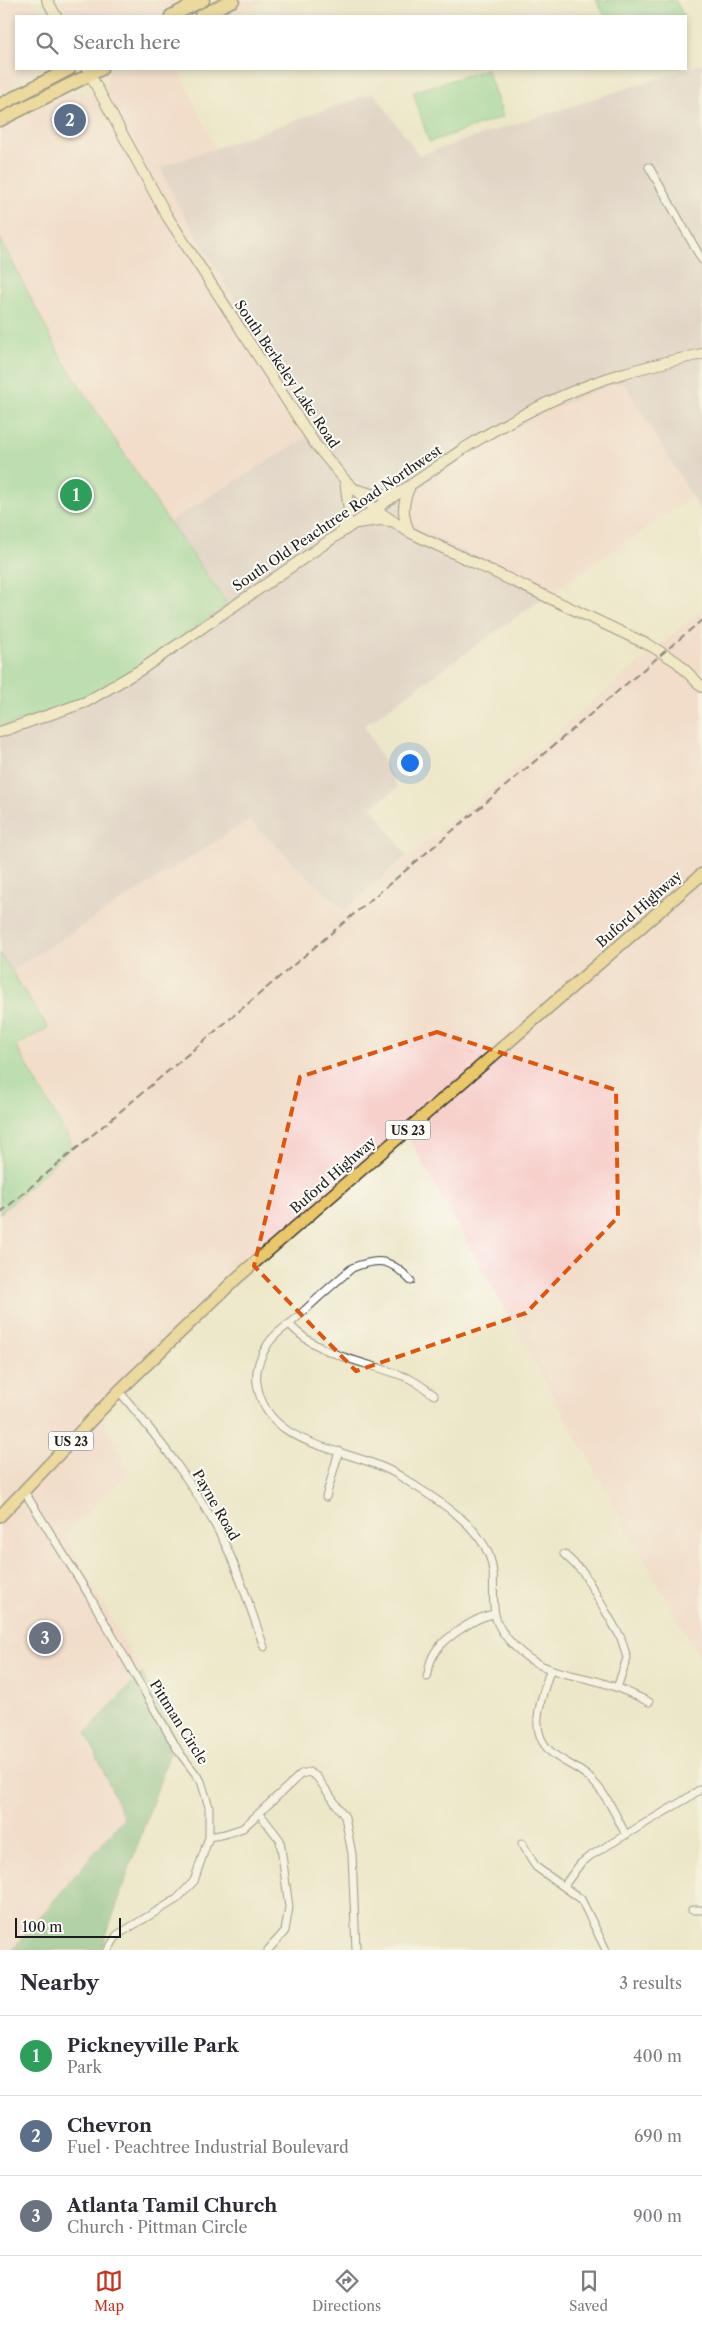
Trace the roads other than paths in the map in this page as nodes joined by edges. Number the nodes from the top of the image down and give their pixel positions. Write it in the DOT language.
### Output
graph roads {
  1 [pos="47,0"];
  2 [pos="203,0"];
  3 [pos="233,0"];
  4 [pos="54,15"];
  5 [pos="173,15"];
  6 [pos="203,15"];
  7 [pos="57,70"];
  8 [pos="67,70"];
  9 [pos="93,71"];
  10 [pos="41,83"];
  11 [pos="0,105"];
  12 [pos="0,120"];
  13 [pos="649,167"];
  14 [pos="702,260"];
  15 [pos="702,354"];
  16 [pos="348,483"];
  17 [pos="410,486"];
  18 [pos="401,492"];
  19 [pos="375,509"];
  20 [pos="392,521"];
  21 [pos="354,524"];
  22 [pos="343,531"];
  23 [pos="409,532"];
  24 [pos="702,687"];
  25 [pos="0,732"];
  26 [pos="702,874"];
  27 [pos="411,1281"];
  28 [pos="289,1324"];
  29 [pos="119,1391"];
  30 [pos="434,1395"];
  31 [pos="339,1451"];
  32 [pos="24,1491"];
  33 [pos="326,1496"];
  34 [pos="0,1516"];
  35 [pos="564,1554"];
  36 [pos="495,1614"];
  37 [pos="264,1647"];
  38 [pos="550,1670"];
  39 [pos="427,1677"];
  40 [pos="617,1688"];
  41 [pos="649,1702"];
  42 [pos="699,1790"];
  43 [pos="260,1814"];
  44 [pos="626,1835"];
  45 [pos="209,1837"];
  46 [pos="522,1843"];
  47 [pos="564,1886"];
  48 [pos="692,1910"];
  49 [pos="702,1910"];
  50 [pos="108,1950"];
  51 [pos="268,1950"];
  52 [pos="356,1950"];
  53 [pos="606,1950"];
  1 -- 4 [label="street"];
  2 -- 5 [label="highway"];
  3 -- 6 [label="highway"];
  7 -- 10 [label="street"];
  8 -- 10 [label="highway"];
  9 -- 12 [label="highway"];
  9 -- 16 [label="street, South Berkeley Lake Road"];
  10 -- 11 [label="highway"];
  13 -- 14 [label="street"];
  15 -- 17 [label="street, South Old Peachtree Road Northwest"];
  16 -- 18 [label="street"];
  16 -- 19 [label="street, South Berkeley Lake Road"];
  16 -- 22 [label="street"];
  17 -- 18 [label="street, South Old Peachtree Road Northwest"];
  17 -- 23 [label="street"];
  18 -- 19 [label="street, South Old Peachtree Road Northwest"];
  19 -- 20 [label="street, South Berkeley Lake Road"];
  19 -- 21 [label="street, South Old Peachtree Road Northwest"];
  20 -- 21 [label="street"];
  20 -- 23 [label="street, South Berkeley Lake Road"];
  21 -- 22 [label="street, South Old Peachtree Road Northwest"];
  22 -- 25 [label="street, South Old Peachtree Road Northwest"];
  23 -- 24 [label="street, South Berkeley Lake Road"];
  26 -- 29 [label="main road, Buford Highway / US 23"];
  27 -- 28 [label="street"];
  28 -- 30 [label="street"];
  28 -- 31 [label="street"];
  29 -- 32 [label="main road, Buford Highway / US 23"];
  29 -- 37 [label="street, Payne Road"];
  31 -- 33 [label="street"];
  31 -- 36 [label="street"];
  32 -- 34 [label="main road, Buford Highway / US 23"];
  32 -- 45 [label="street, Pittman Circle"];
  35 -- 40 [label="street"];
  36 -- 38 [label="street"];
  36 -- 39 [label="street"];
  38 -- 40 [label="street"];
  38 -- 44 [label="street"];
  40 -- 41 [label="street"];
  42 -- 44 [label="street"];
  43 -- 45 [label="street"];
  43 -- 51 [label="street"];
  43 -- 52 [label="street"];
  44 -- 47 [label="street"];
  45 -- 50 [label="street, Pittman Circle"];
  46 -- 47 [label="street"];
  47 -- 53 [label="street"];
  48 -- 49 [label="street"];
}
